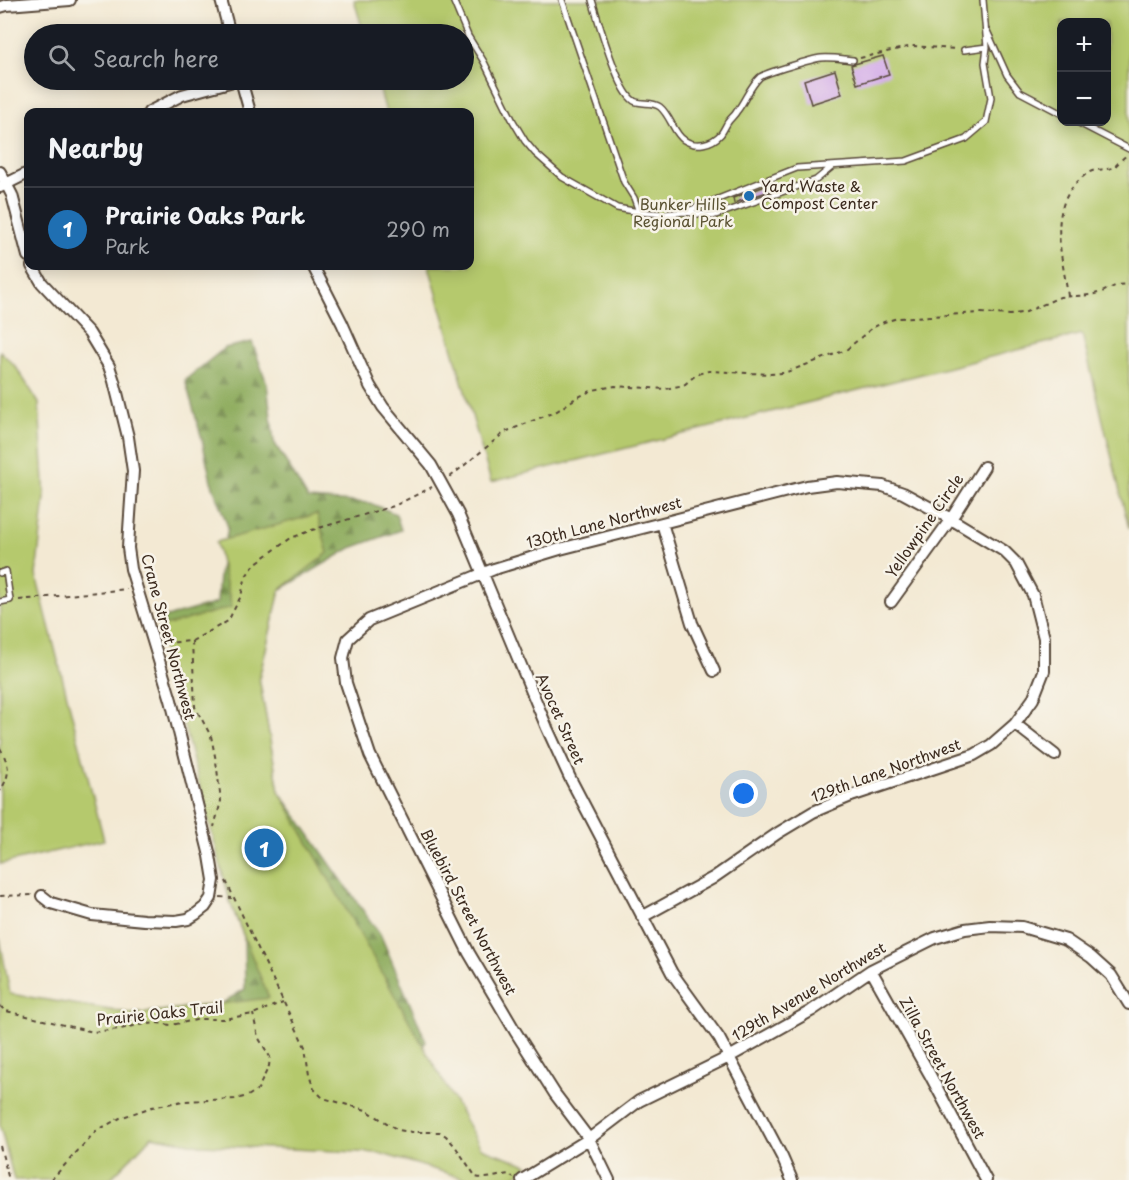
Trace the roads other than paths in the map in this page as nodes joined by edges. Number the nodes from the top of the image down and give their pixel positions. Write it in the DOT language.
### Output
graph roads {
  1 [pos="70,0"];
  2 [pos="221,0"];
  3 [pos="453,0"];
  4 [pos="562,0"];
  5 [pos="592,0"];
  6 [pos="983,0"];
  7 [pos="0,7"];
  8 [pos="227,24"];
  9 [pos="463,24"];
  10 [pos="985,27"];
  11 [pos="474,46"];
  12 [pos="987,47"];
  13 [pos="964,50"];
  14 [pos="853,60"];
  15 [pos="201,90"];
  16 [pos="242,90"];
  17 [pos="157,108"];
  18 [pos="249,108"];
  19 [pos="1057,111"];
  20 [pos="1085,126"];
  21 [pos="1129,148"];
  22 [pos="833,166"];
  23 [pos="0,172"];
  24 [pos="24,175"];
  25 [pos="3,185"];
  26 [pos="639,212"];
  27 [pos="684,212"];
  28 [pos="24,241"];
  29 [pos="34,270"];
  30 [pos="315,270"];
  31 [pos="984,467"];
  32 [pos="951,519"];
  33 [pos="662,523"];
  34 [pos="0,573"];
  35 [pos="482,574"];
  36 [pos="0,602"];
  37 [pos="891,602"];
  38 [pos="348,639"];
  39 [pos="714,672"];
  40 [pos="1015,724"];
  41 [pos="1055,755"];
  42 [pos="42,896"];
  43 [pos="642,917"];
  44 [pos="871,970"];
  45 [pos="1129,1004"];
  46 [pos="729,1057"];
  47 [pos="589,1139"];
  48 [pos="522,1180"];
  49 [pos="609,1180"];
  50 [pos="792,1180"];
  51 [pos="986,1180"];
  1 -- 7 [label="street"];
  2 -- 8 [label="street"];
  3 -- 9 [label="lane"];
  4 -- 26 [label="lane"];
  5 -- 14 [label="lane"];
  6 -- 10 [label="lane"];
  10 -- 12 [label="lane"];
  10 -- 19 [label="lane"];
  11 -- 26 [label="lane"];
  12 -- 13 [label="lane"];
  12 -- 22 [label="lane"];
  15 -- 17 [label="street"];
  16 -- 18 [label="street"];
  20 -- 21 [label="lane"];
  22 -- 27 [label="lane"];
  22 -- 27 [label="lane"];
  23 -- 25 [label="street"];
  24 -- 25 [label="street"];
  25 -- 28 [label="street"];
  26 -- 27 [label="lane"];
  29 -- 42 [label="street, Crane Street Northwest"];
  30 -- 35 [label="street, Avocet Street"];
  31 -- 32 [label="street, Yellowpine Circle"];
  32 -- 33 [label="street, 130th Lane Northwest"];
  32 -- 37 [label="street, Yellowpine Circle"];
  32 -- 40 [label="street, 129th Lane Northwest"];
  33 -- 35 [label="street, 130th Lane Northwest"];
  33 -- 39 [label="street"];
  34 -- 36 [label="lane"];
  35 -- 38 [label="street, 130th Lane Northwest"];
  35 -- 43 [label="street, Avocet Street"];
  38 -- 47 [label="street, Bluebird Street Northwest"];
  40 -- 41 [label="street"];
  40 -- 43 [label="street, 129th Lane Northwest"];
  43 -- 46 [label="street, Avocet Street"];
  44 -- 45 [label="street, 129th Avenue Northwest"];
  44 -- 46 [label="street, 129th Avenue Northwest"];
  44 -- 51 [label="street, Zilla Street Northwest"];
  46 -- 47 [label="street, 129th Avenue Northwest"];
  46 -- 50 [label="street, Avocet Street"];
  47 -- 48 [label="street, 129th Avenue Northwest"];
  47 -- 49 [label="street, Bluebird Street Northwest"];
}
